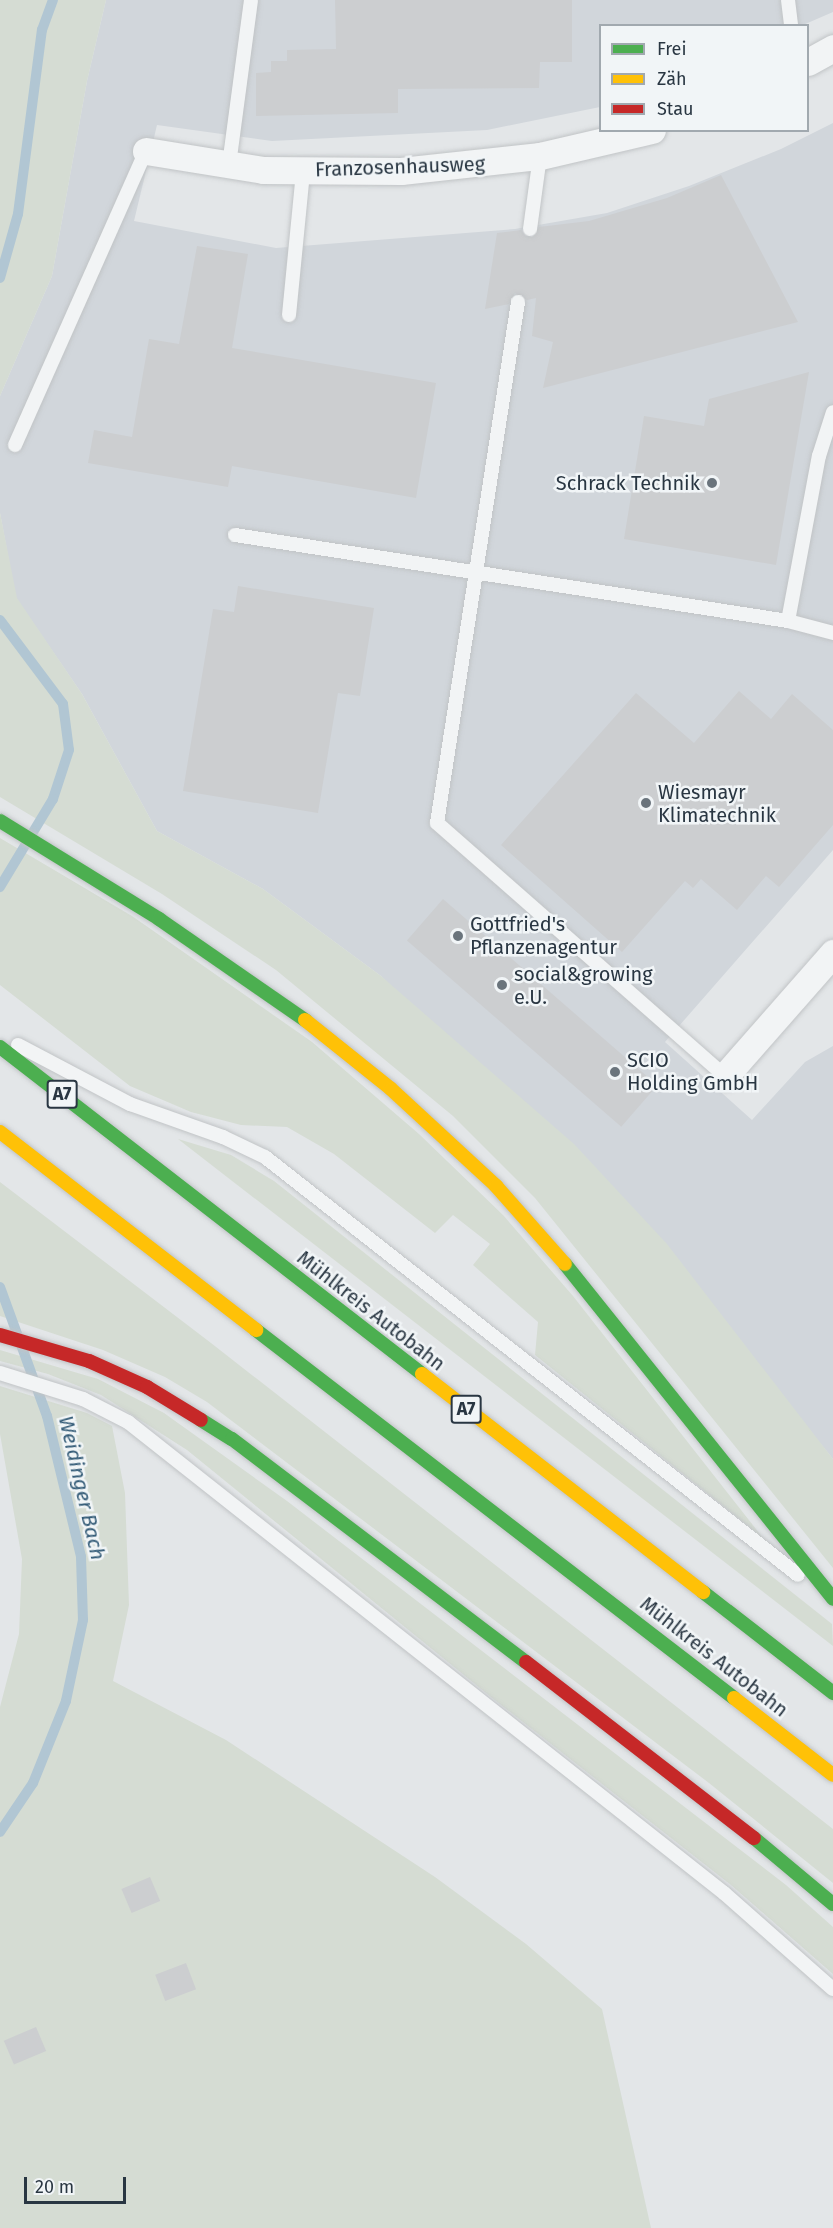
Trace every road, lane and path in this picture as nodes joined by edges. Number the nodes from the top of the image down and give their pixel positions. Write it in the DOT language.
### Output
graph roads {
  1 [pos="251,0"];
  2 [pos="788,0"];
  3 [pos="791,24"];
  4 [pos="833,48"];
  5 [pos="809,61"];
  6 [pos="643,132"];
  7 [pos="146,151"];
  8 [pos="540,156"];
  9 [pos="229,165"];
  10 [pos="303,171"];
  11 [pos="530,229"];
  12 [pos="518,302"];
  13 [pos="289,315"];
  14 [pos="833,412"];
  15 [pos="15,445"];
  16 [pos="235,535"];
  17 [pos="478,573"];
  18 [pos="788,621"];
  19 [pos="833,633"];
  20 [pos="3,823"];
  21 [pos="833,953"];
  22 [pos="0,1040"];
  23 [pos="0,1047"];
  24 [pos="725,1076"];
  25 [pos="0,1132"];
  26 [pos="0,1335"];
  27 [pos="0,1373"];
  28 [pos="833,1601"];
  29 [pos="833,1693"];
  30 [pos="816,1762"];
  31 [pos="833,1775"];
  32 [pos="833,1786"];
  33 [pos="833,1904"];
  34 [pos="833,1989"];
  1 -- 9 [label="lane"];
  2 -- 3 [label="lane"];
  4 -- 5 [label="street"];
  6 -- 8 [label="street, Franzosenhausweg"];
  7 -- 9 [label="street, Franzosenhausweg"];
  7 -- 15 [label="lane"];
  8 -- 10 [label="street, Franzosenhausweg"];
  8 -- 11 [label="lane"];
  9 -- 10 [label="street, Franzosenhausweg"];
  10 -- 13 [label="lane"];
  12 -- 17 [label="lane"];
  14 -- 18 [label="lane"];
  16 -- 17 [label="lane"];
  17 -- 18 [label="lane"];
  17 -- 24 [label="lane"];
  18 -- 19 [label="lane"];
  20 -- 28 [label="highway"];
  21 -- 24 [label="street"];
  22 -- 28 [label="lane"];
  23 -- 29 [label="highway, Mühlkreis Autobahn / A7"];
  25 -- 30 [label="highway, Mühlkreis Autobahn"];
  26 -- 33 [label="highway"];
  27 -- 34 [label="lane"];
  30 -- 31 [label="highway, Mühlkreis Autobahn"];
  30 -- 32 [label="lane"];
}
